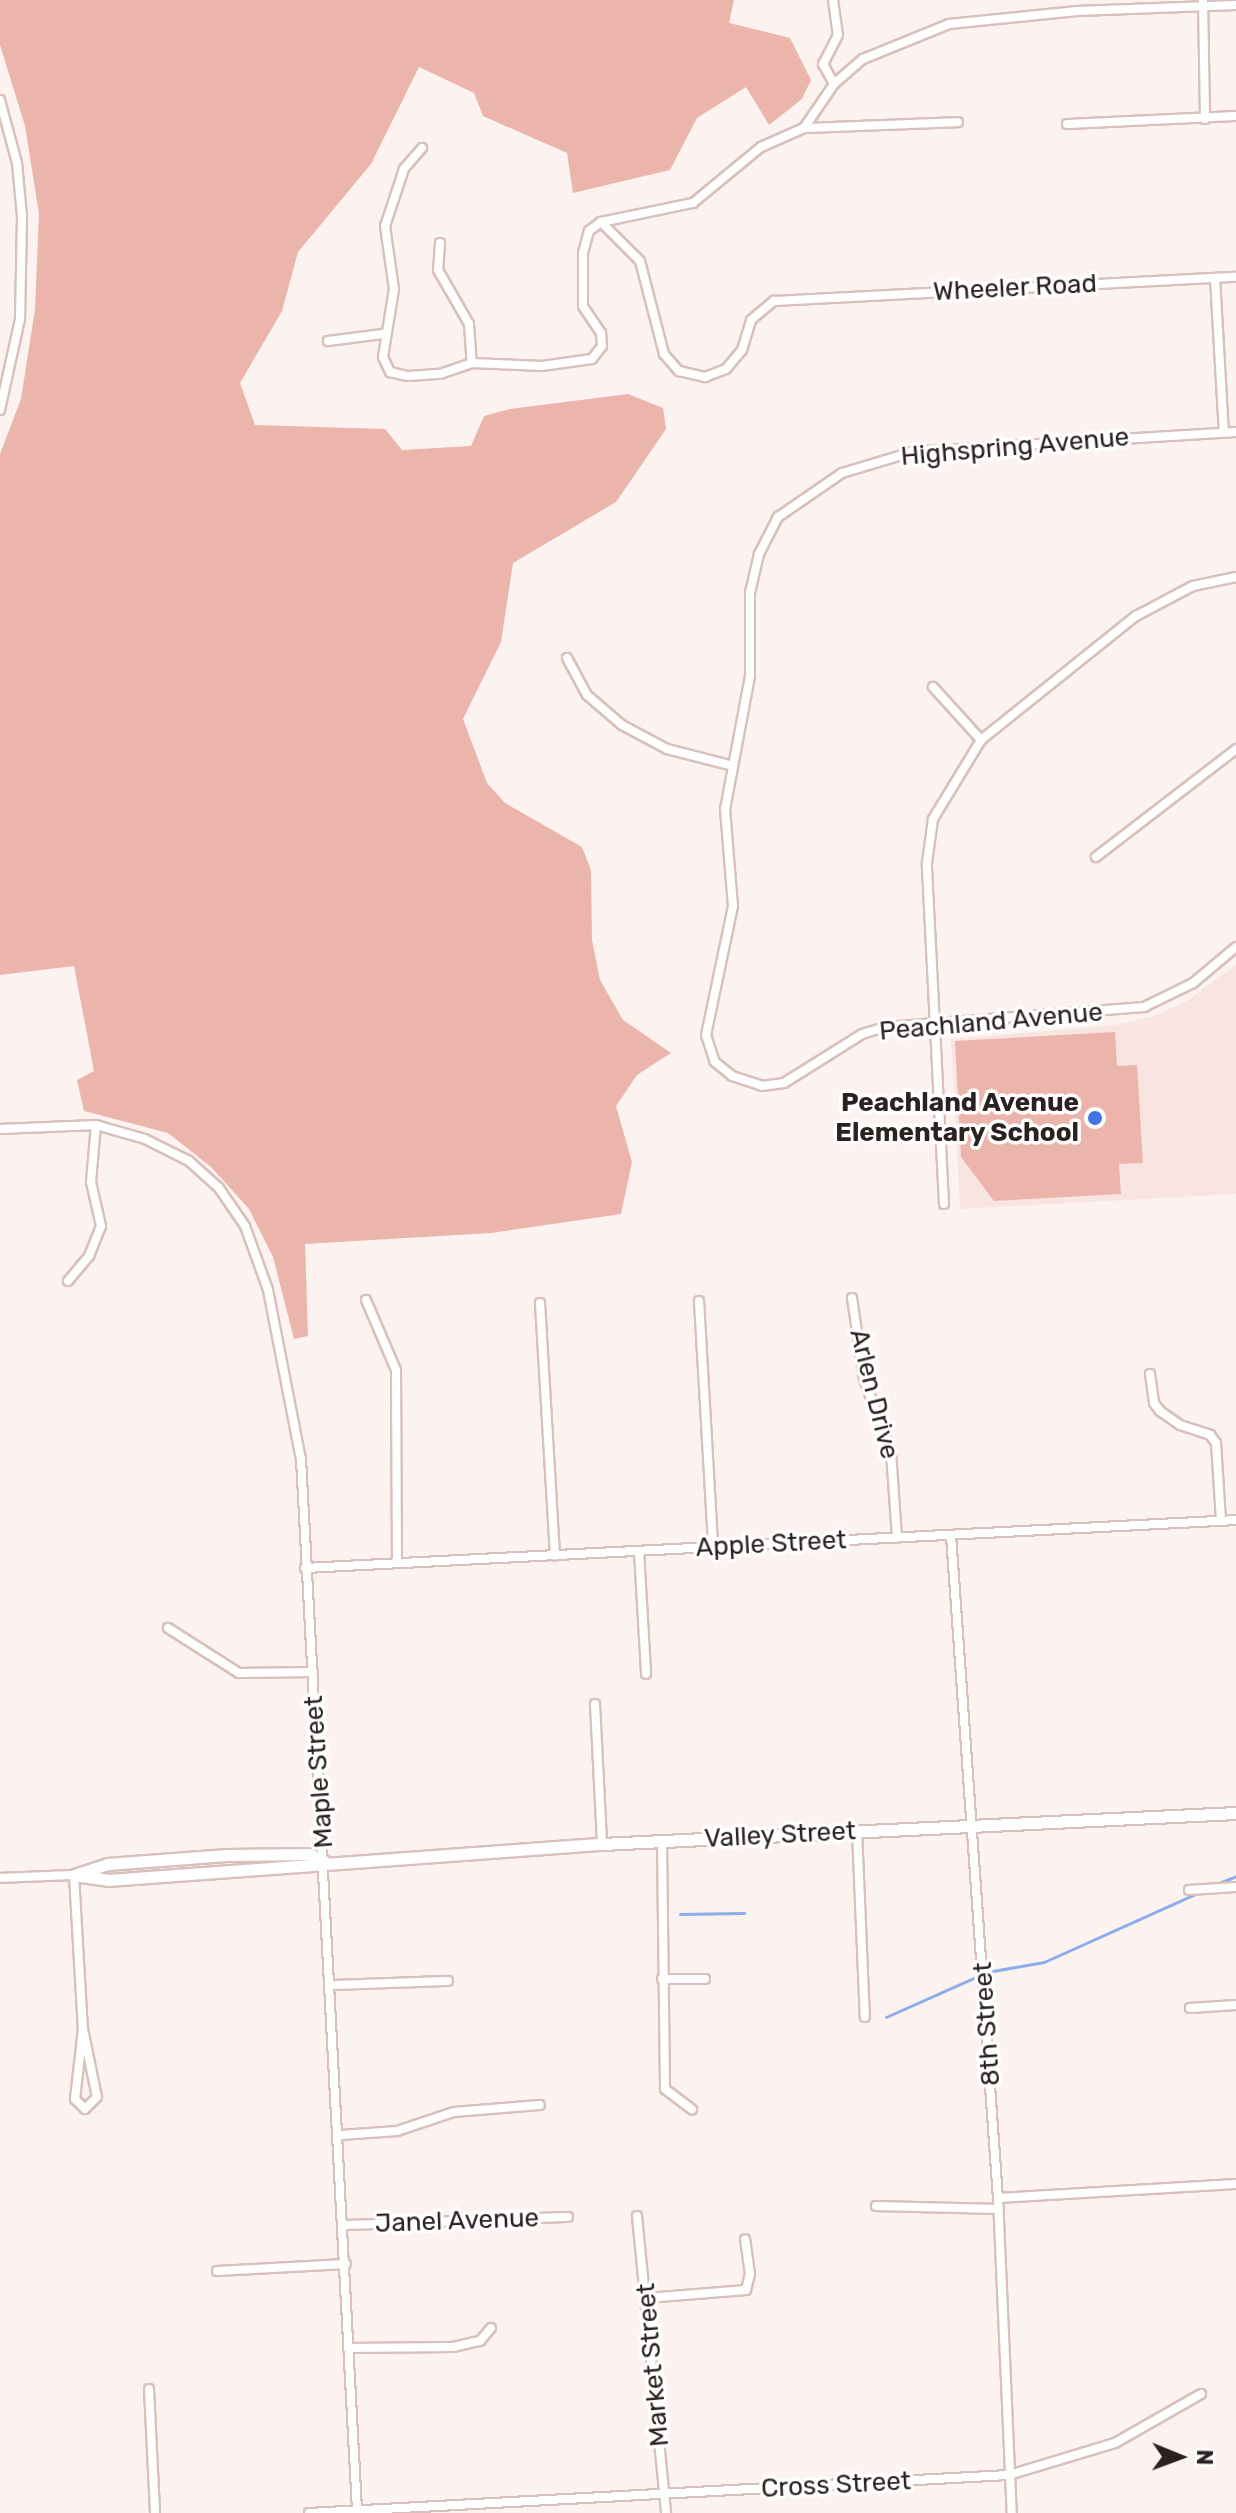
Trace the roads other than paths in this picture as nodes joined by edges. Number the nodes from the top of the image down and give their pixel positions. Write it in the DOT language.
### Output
graph roads {
  1 [pos="833,0"];
  2 [pos="1203,4"];
  3 [pos="1236,5"];
  4 [pos="834,84"];
  5 [pos="0,100"];
  6 [pos="1236,116"];
  7 [pos="1205,119"];
  8 [pos="958,122"];
  9 [pos="1067,124"];
  10 [pos="804,128"];
  11 [pos="422,148"];
  12 [pos="601,222"];
  13 [pos="440,243"];
  14 [pos="1236,277"];
  15 [pos="1215,278"];
  16 [pos="383,334"];
  17 [pos="328,341"];
  18 [pos="472,363"];
  19 [pos="0,410"];
  20 [pos="1224,432"];
  21 [pos="1236,432"];
  22 [pos="1236,577"];
  23 [pos="567,658"];
  24 [pos="933,687"];
  25 [pos="981,740"];
  26 [pos="1236,749"];
  27 [pos="730,765"];
  28 [pos="1096,857"];
  29 [pos="1236,947"];
  30 [pos="935,1024"];
  31 [pos="96,1125"];
  32 [pos="0,1129"];
  33 [pos="944,1204"];
  34 [pos="68,1281"];
  35 [pos="852,1298"];
  36 [pos="366,1300"];
  37 [pos="699,1301"];
  38 [pos="540,1303"];
  39 [pos="1150,1374"];
  40 [pos="1236,1520"];
  41 [pos="1221,1521"];
  42 [pos="951,1535"];
  43 [pos="897,1538"];
  44 [pos="713,1547"];
  45 [pos="639,1551"];
  46 [pos="555,1556"];
  47 [pos="397,1563"];
  48 [pos="305,1568"];
  49 [pos="168,1628"];
  50 [pos="313,1672"];
  51 [pos="646,1674"];
  52 [pos="595,1704"];
  53 [pos="1236,1815"];
  54 [pos="974,1823"];
  55 [pos="857,1830"];
  56 [pos="662,1842"];
  57 [pos="602,1844"];
  58 [pos="324,1861"];
  59 [pos="74,1875"];
  60 [pos="0,1878"];
  61 [pos="1236,1887"];
  62 [pos="1189,1890"];
  63 [pos="662,1979"];
  64 [pos="705,1979"];
  65 [pos="448,1981"];
  66 [pos="331,1985"];
  67 [pos="1236,2005"];
  68 [pos="1190,2008"];
  69 [pos="865,2017"];
  70 [pos="83,2029"];
  71 [pos="540,2105"];
  72 [pos="692,2109"];
  73 [pos="341,2135"];
  74 [pos="1236,2184"];
  75 [pos="998,2198"];
  76 [pos="876,2206"];
  77 [pos="999,2209"];
  78 [pos="637,2216"];
  79 [pos="568,2217"];
  80 [pos="345,2225"];
  81 [pos="745,2239"];
  82 [pos="346,2264"];
  83 [pos="217,2271"];
  84 [pos="647,2298"];
  85 [pos="491,2328"];
  86 [pos="350,2348"];
  87 [pos="149,2389"];
  88 [pos="1201,2394"];
  89 [pos="1009,2475"];
  90 [pos="665,2494"];
  91 [pos="526,2508"];
  92 [pos="357,2511"];
  93 [pos="155,2513"];
  94 [pos="309,2513"];
  95 [pos="666,2513"];
  96 [pos="1012,2513"];
  1 -- 4 [label="street"];
  2 -- 3 [label="street"];
  2 -- 4 [label="street"];
  2 -- 7 [label="street"];
  4 -- 10 [label="street"];
  5 -- 19 [label="street"];
  6 -- 7 [label="street"];
  7 -- 9 [label="street"];
  8 -- 10 [label="street"];
  10 -- 12 [label="street"];
  11 -- 16 [label="street"];
  12 -- 15 [label="street, Wheeler Road"];
  12 -- 18 [label="street"];
  13 -- 18 [label="street"];
  14 -- 15 [label="street, Wheeler Road"];
  15 -- 20 [label="street"];
  16 -- 17 [label="street"];
  16 -- 18 [label="street"];
  20 -- 21 [label="street, Highspring Avenue"];
  20 -- 27 [label="street, Highspring Avenue"];
  22 -- 25 [label="street"];
  23 -- 27 [label="street"];
  24 -- 25 [label="street"];
  25 -- 30 [label="street"];
  26 -- 28 [label="street"];
  27 -- 30 [label="street, Peachland Avenue"];
  29 -- 30 [label="street, Peachland Avenue"];
  30 -- 33 [label="street"];
  31 -- 32 [label="street, Maple Street"];
  31 -- 34 [label="street"];
  31 -- 48 [label="street, Maple Street"];
  35 -- 43 [label="street, Arlen Drive"];
  36 -- 47 [label="street"];
  37 -- 44 [label="street"];
  38 -- 46 [label="street"];
  39 -- 41 [label="street"];
  40 -- 41 [label="street, Apple Street"];
  41 -- 42 [label="street, Apple Street"];
  42 -- 43 [label="street, Apple Street"];
  42 -- 54 [label="street, 8th Street"];
  43 -- 44 [label="street, Apple Street"];
  44 -- 45 [label="street, Apple Street"];
  45 -- 46 [label="street, Apple Street"];
  45 -- 51 [label="street"];
  46 -- 47 [label="street, Apple Street"];
  47 -- 48 [label="street, Apple Street"];
  48 -- 50 [label="street, Maple Street"];
  49 -- 50 [label="street"];
  50 -- 58 [label="street, Maple Street"];
  52 -- 57 [label="street"];
  53 -- 54 [label="street, Valley Street"];
  54 -- 55 [label="street, Valley Street"];
  54 -- 75 [label="street, 8th Street"];
  55 -- 56 [label="street, Valley Street"];
  55 -- 69 [label="street"];
  56 -- 57 [label="street, Valley Street"];
  56 -- 63 [label="street"];
  57 -- 58 [label="street, Valley Street"];
  58 -- 59 [label="street, Valley Street"];
  58 -- 66 [label="street, Maple Street"];
  59 -- 60 [label="street"];
  59 -- 70 [label="street"];
  61 -- 62 [label="street"];
  63 -- 64 [label="street"];
  63 -- 72 [label="street"];
  65 -- 66 [label="street"];
  66 -- 73 [label="street, Maple Street"];
  67 -- 68 [label="street"];
  70 -- 70 [label="street"];
  71 -- 73 [label="street"];
  73 -- 80 [label="street, Maple Street"];
  74 -- 75 [label="street"];
  75 -- 77 [label="street, 8th Street"];
  76 -- 77 [label="street"];
  77 -- 89 [label="street, 8th Street"];
  78 -- 84 [label="street, Market Street"];
  79 -- 80 [label="street, Janel Avenue"];
  80 -- 82 [label="street, Maple Street"];
  81 -- 84 [label="street"];
  82 -- 83 [label="street"];
  82 -- 86 [label="street, Maple Street"];
  84 -- 90 [label="street, Market Street"];
  85 -- 86 [label="street"];
  86 -- 92 [label="street, Maple Street"];
  87 -- 93 [label="street"];
  88 -- 89 [label="street, Cross Street"];
  89 -- 90 [label="street, Cross Street"];
  89 -- 96 [label="street, 8th Street"];
  90 -- 91 [label="street, Cross Street"];
  90 -- 95 [label="street, Market Street"];
  91 -- 92 [label="street, Cross Street"];
  92 -- 94 [label="street, Cross Street"];
}
